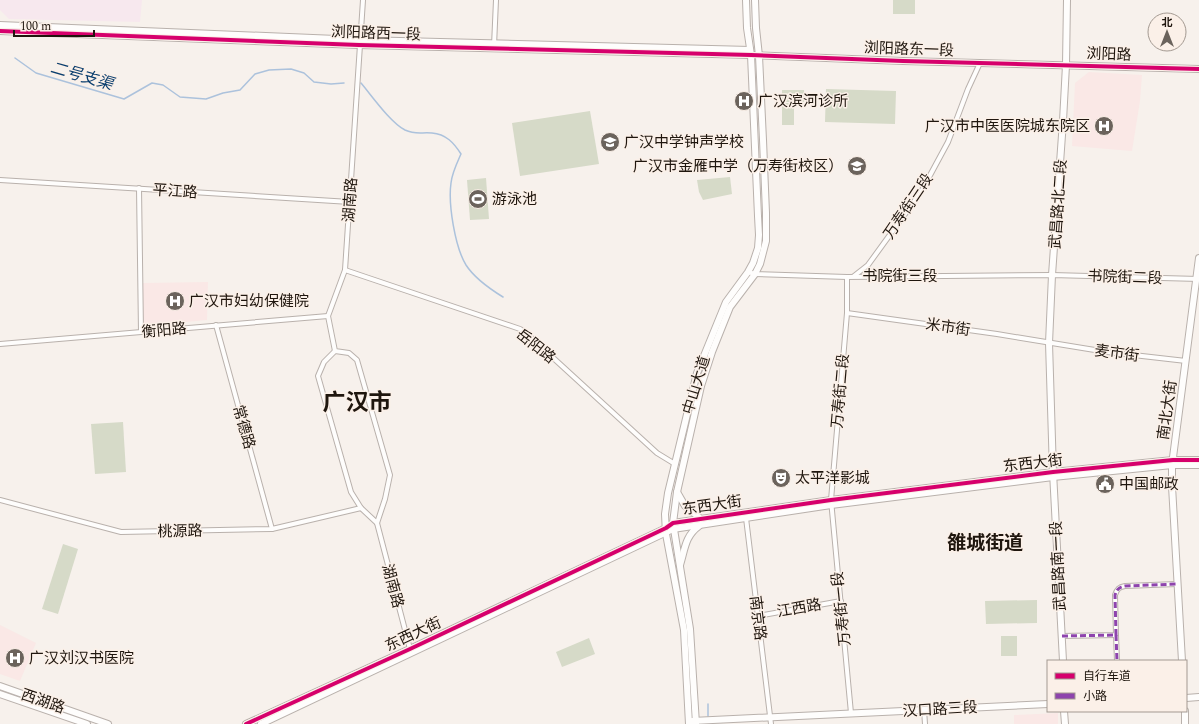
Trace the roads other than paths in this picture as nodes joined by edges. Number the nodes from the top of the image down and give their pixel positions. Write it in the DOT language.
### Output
graph roads {
  1 [pos="363,0"];
  2 [pos="496,0"];
  3 [pos="746,0"];
  4 [pos="755,0"];
  5 [pos="1067,0"];
  6 [pos="0,25"];
  7 [pos="0,31"];
  8 [pos="360,43"];
  9 [pos="494,46"];
  10 [pos="750,52"];
  11 [pos="759,56"];
  12 [pos="980,63"];
  13 [pos="1066,65"];
  14 [pos="1199,69"];
  15 [pos="0,180"];
  16 [pos="139,188"];
  17 [pos="350,202"];
  18 [pos="1199,258"];
  19 [pos="345,270"];
  20 [pos="748,272"];
  21 [pos="755,274"];
  22 [pos="1052,275"];
  23 [pos="847,276"];
  24 [pos="854,276"];
  25 [pos="1198,279"];
  26 [pos="847,313"];
  27 [pos="328,316"];
  28 [pos="216,325"];
  29 [pos="141,332"];
  30 [pos="0,344"];
  31 [pos="1049,344"];
  32 [pos="336,351"];
  33 [pos="1186,361"];
  34 [pos="1199,460"];
  35 [pos="1172,462"];
  36 [pos="675,464"];
  37 [pos="1199,465"];
  38 [pos="1053,474"];
  39 [pos="677,492"];
  40 [pos="0,500"];
  41 [pos="831,502"];
  42 [pos="361,508"];
  43 [pos="746,518"];
  44 [pos="700,522"];
  45 [pos="377,523"];
  46 [pos="673,526"];
  47 [pos="272,529"];
  48 [pos="666,531"];
  49 [pos="680,566"];
  50 [pos="1177,584"];
  51 [pos="840,601"];
  52 [pos="758,616"];
  53 [pos="1116,634"];
  54 [pos="1062,636"];
  55 [pos="410,649"];
  56 [pos="1063,660"];
  57 [pos="1117,660"];
  58 [pos="1182,660"];
  59 [pos="0,686"];
  60 [pos="0,694"];
  61 [pos="1199,697"];
  62 [pos="1187,698"];
  63 [pos="1047,704"];
  64 [pos="924,710"];
  65 [pos="1064,712"];
  66 [pos="1184,712"];
  67 [pos="852,714"];
  68 [pos="771,721"];
  69 [pos="696,722"];
  70 [pos="688,723"];
  71 [pos="88,724"];
  72 [pos="108,724"];
  73 [pos="246,724"];
  74 [pos="261,724"];
  75 [pos="925,724"];
  76 [pos="1065,724"];
  77 [pos="1185,724"];
  1 -- 8 [label="street, 湖南路"];
  2 -- 9 [label="street"];
  3 -- 10 [label="street, 中山大道"];
  4 -- 11 [label="street, 中山大道"];
  5 -- 13 [label="street, 武昌路北二段"];
  6 -- 8 [label="street"];
  7 -- 8 [label="street, 浏阳路西一段"];
  8 -- 9 [label="street, 浏阳路西一段"];
  8 -- 17 [label="street, 湖南路"];
  9 -- 10 [label="street, 浏阳路西一段"];
  10 -- 11 [label="street, 浏阳路东一段"];
  10 -- 20 [label="street, 中山大道"];
  11 -- 12 [label="street, 浏阳路东一段"];
  11 -- 21 [label="street, 中山大道"];
  12 -- 13 [label="street, 浏阳路东一段"];
  12 -- 24 [label="street, 万寿街三段"];
  13 -- 14 [label="street, 浏阳路"];
  13 -- 22 [label="street, 武昌路北二段"];
  15 -- 16 [label="street, 平江路"];
  16 -- 17 [label="street, 平江路"];
  16 -- 29 [label="street"];
  17 -- 19 [label="street, 湖南路"];
  18 -- 25 [label="street, 南北大街"];
  19 -- 27 [label="street, 湖南路"];
  19 -- 36 [label="street, 岳阳路"];
  20 -- 21 [label="street, 书院街三段"];
  20 -- 36 [label="street, 中山大道"];
  21 -- 23 [label="street, 书院街三段"];
  21 -- 39 [label="street, 中山大道"];
  22 -- 24 [label="street, 书院街三段"];
  22 -- 25 [label="street, 书院街二段"];
  22 -- 31 [label="street, 武昌路北二段"];
  23 -- 24 [label="street, 书院街三段"];
  23 -- 26 [label="street, 万寿街二段"];
  25 -- 33 [label="street, 南北大街"];
  26 -- 31 [label="street, 米市街"];
  26 -- 41 [label="street, 万寿街二段"];
  27 -- 28 [label="street, 衡阳路"];
  27 -- 32 [label="street"];
  28 -- 29 [label="street, 衡阳路"];
  28 -- 47 [label="street, 常德路"];
  29 -- 30 [label="street, 衡阳路"];
  31 -- 33 [label="street, 麦市街"];
  31 -- 38 [label="street, 武昌路南一段"];
  32 -- 42 [label="street"];
  32 -- 45 [label="street"];
  33 -- 35 [label="street, 南北大街"];
  34 -- 35 [label="street, 东西大街"];
  35 -- 37 [label="street, 东西大街"];
  35 -- 38 [label="street, 东西大街"];
  35 -- 50 [label="street, 南北大街"];
  36 -- 48 [label="street, 中山大道"];
  38 -- 41 [label="street, 东西大街"];
  38 -- 54 [label="street, 武昌路南一段"];
  39 -- 44 [label="street"];
  39 -- 46 [label="street, 中山大道"];
  40 -- 47 [label="street, 桃源路"];
  41 -- 43 [label="street, 东西大街"];
  41 -- 44 [label="street, 东西大街"];
  41 -- 51 [label="street, 万寿街一段"];
  42 -- 45 [label="street"];
  42 -- 47 [label="street, 桃源路"];
  43 -- 44 [label="street, 东西大街"];
  43 -- 52 [label="street, 南京路"];
  44 -- 46 [label="street, 东西大街"];
  44 -- 49 [label="street"];
  45 -- 55 [label="street, 湖南路"];
  46 -- 48 [label="street, 东西大街"];
  46 -- 49 [label="street, 中山大道"];
  48 -- 55 [label="street, 东西大街"];
  48 -- 70 [label="street, 中山大道"];
  48 -- 74 [label="street, 东西大街"];
  49 -- 69 [label="street, 中山大道"];
  50 -- 53 [label="street"];
  50 -- 58 [label="street, 南北大街"];
  51 -- 52 [label="street, 江西路"];
  51 -- 67 [label="street, 万寿街一段"];
  52 -- 68 [label="street, 南京路"];
  53 -- 54 [label="street"];
  53 -- 57 [label="street"];
  54 -- 56 [label="street, 武昌路南一段"];
  55 -- 73 [label="street, 东西大街"];
  59 -- 72 [label="street, 西湖路"];
  60 -- 71 [label="street, 西湖路"];
  61 -- 62 [label="street"];
  63 -- 64 [label="street, 汉口路三段"];
  64 -- 67 [label="street, 汉口路三段"];
  64 -- 75 [label="street"];
  65 -- 76 [label="street"];
  66 -- 77 [label="street"];
  67 -- 68 [label="street, 汉口路三段"];
  68 -- 69 [label="street, 汉口路三段"];
  69 -- 70 [label="street, 汉口路三段"];
}
